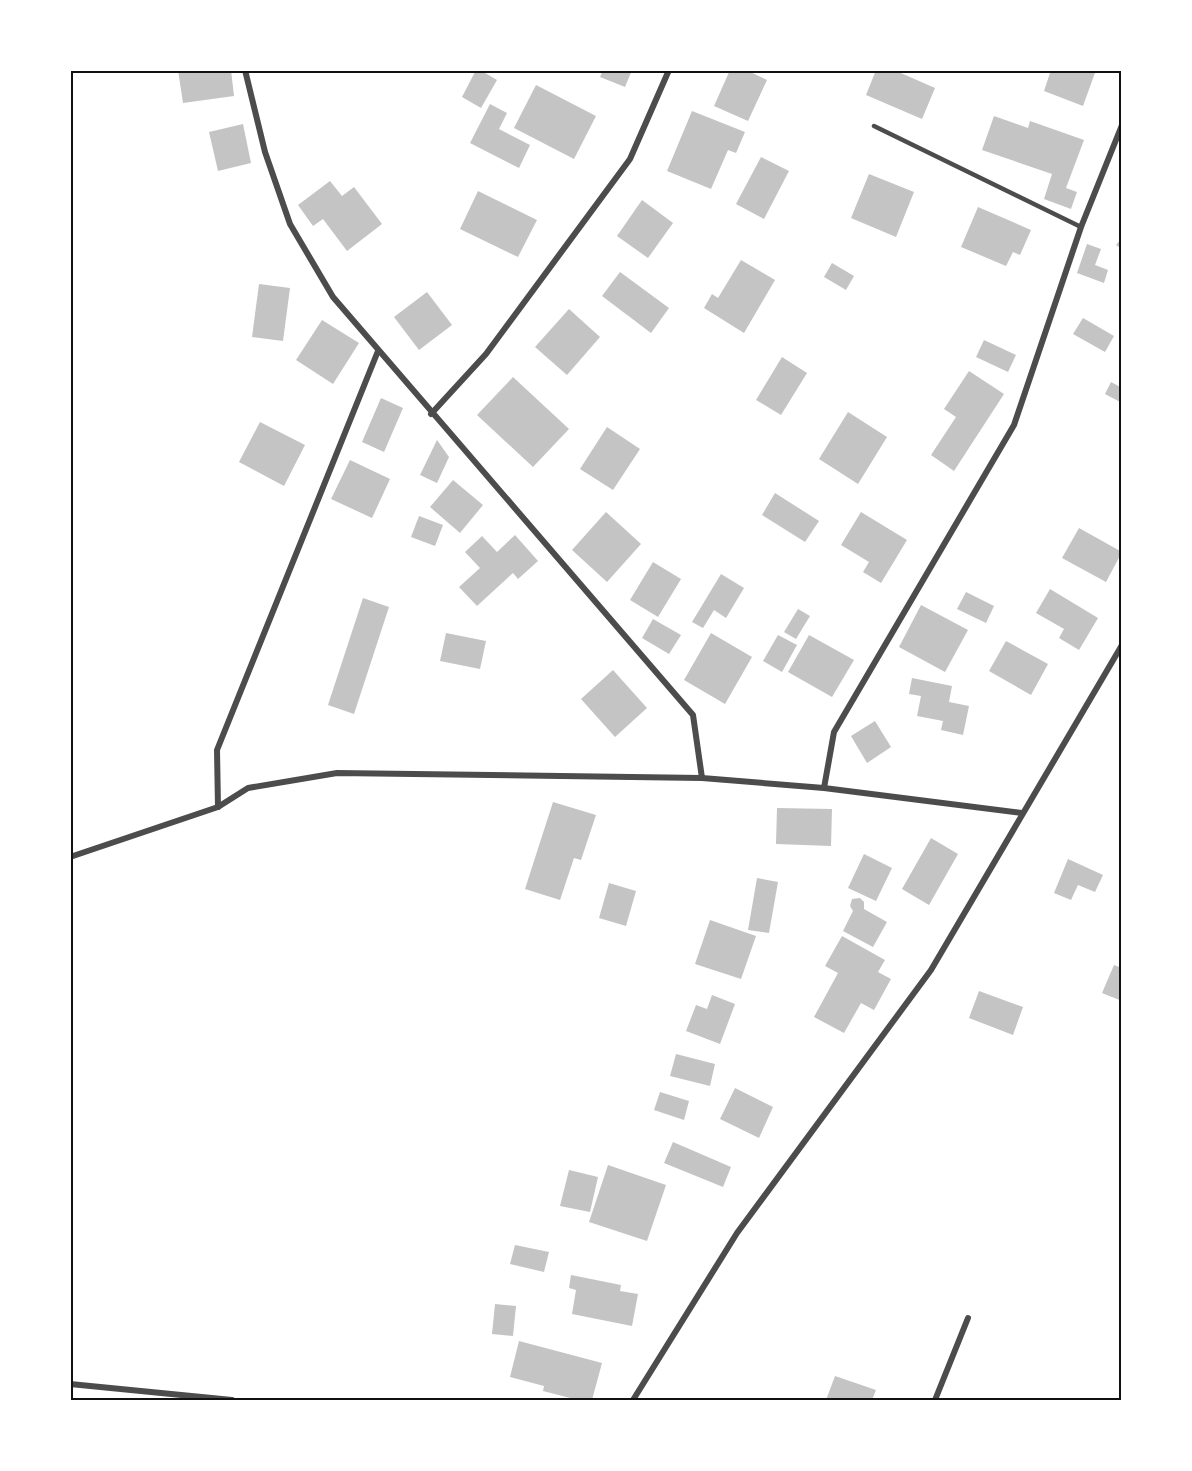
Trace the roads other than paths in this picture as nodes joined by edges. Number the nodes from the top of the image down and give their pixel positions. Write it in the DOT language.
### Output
graph roads {
  1 [pos="245,70"];
  2 [pos="669,70"];
  3 [pos="1122,125"];
  4 [pos="873,126"];
  5 [pos="1081,227"];
  6 [pos="378,351"];
  7 [pos="431,414"];
  8 [pos="1122,645"];
  9 [pos="702,777"];
  10 [pos="824,788"];
  11 [pos="218,807"];
  12 [pos="1022,813"];
  13 [pos="70,857"];
  14 [pos="968,1318"];
  15 [pos="70,1384"];
  16 [pos="232,1401"];
  17 [pos="633,1401"];
  18 [pos="935,1401"];
  1 -- 6 [label="street"];
  2 -- 7 [label="street"];
  3 -- 5 [label="street"];
  4 -- 5 [label="lane"];
  5 -- 10 [label="street"];
  6 -- 7 [label="street"];
  6 -- 11 [label="street"];
  7 -- 9 [label="street"];
  8 -- 12 [label="street"];
  9 -- 10 [label="street"];
  9 -- 11 [label="street"];
  10 -- 12 [label="street"];
  11 -- 13 [label="street"];
  12 -- 17 [label="street"];
  14 -- 18 [label="street"];
  15 -- 16 [label="street"];
}
